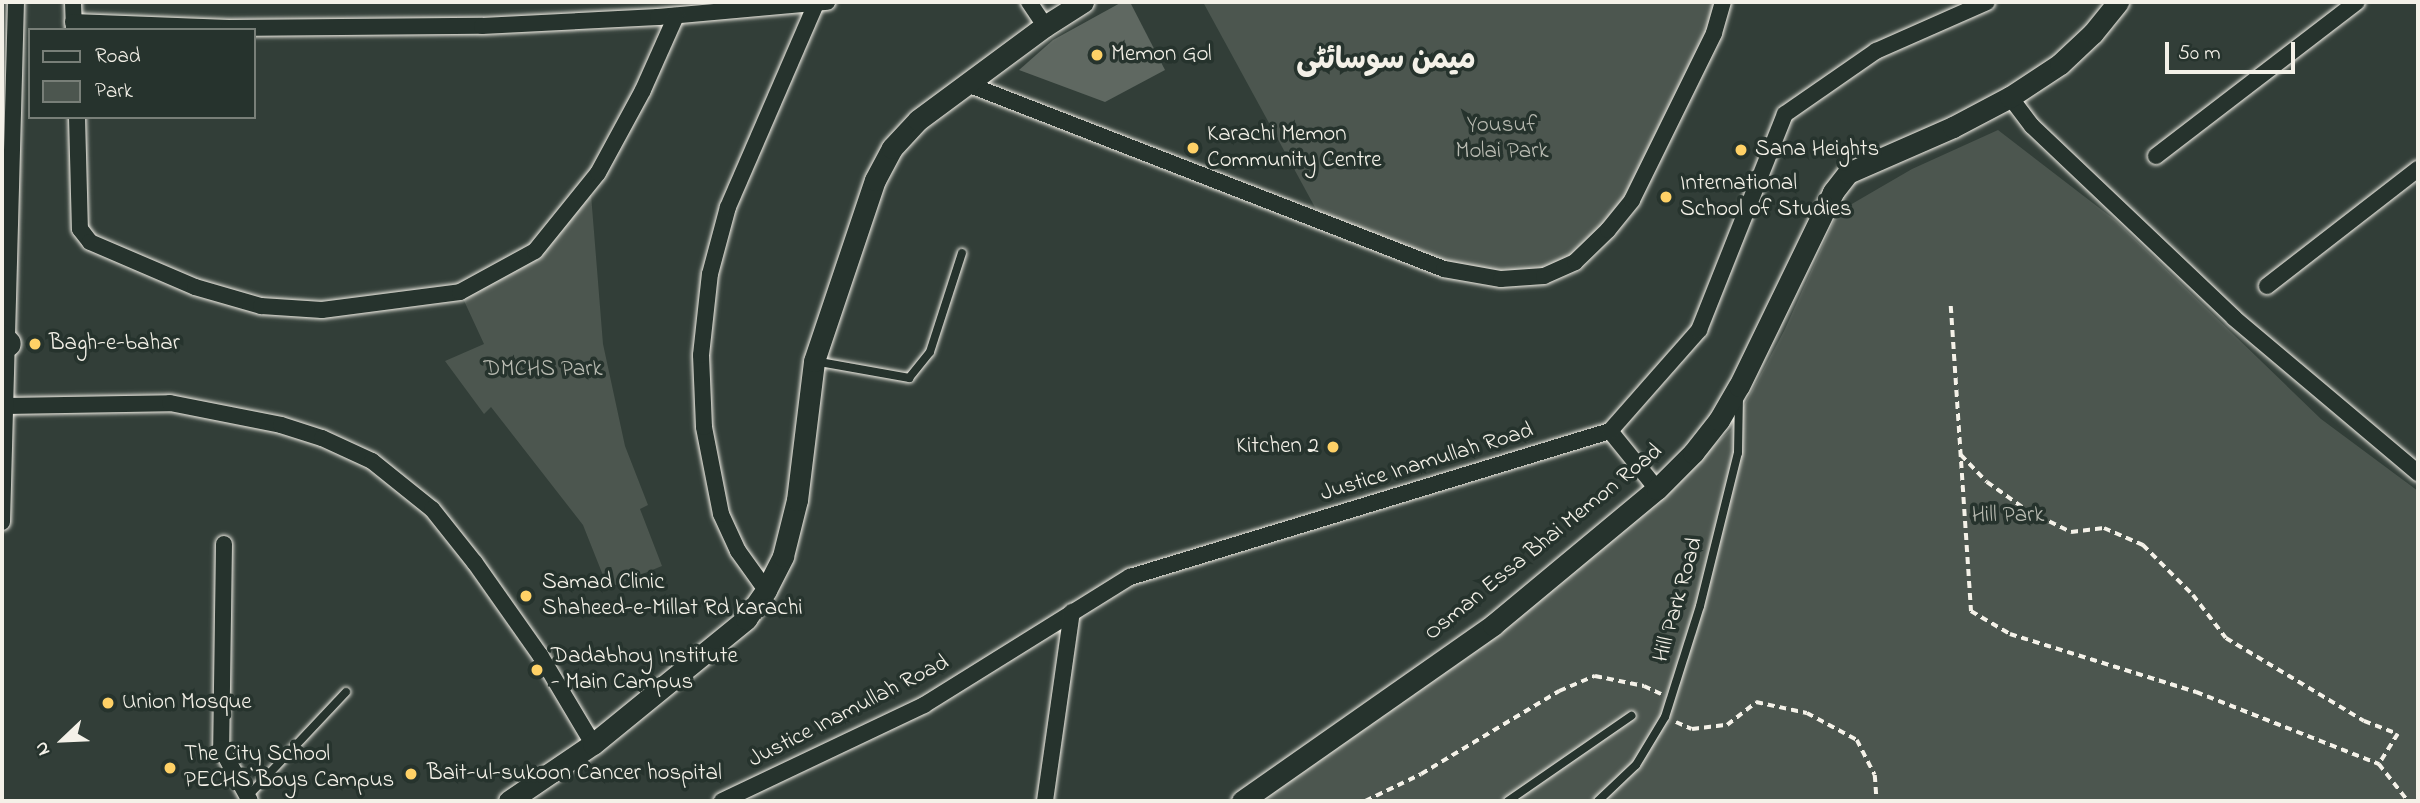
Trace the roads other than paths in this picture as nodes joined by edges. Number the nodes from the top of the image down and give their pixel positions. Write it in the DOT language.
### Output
graph roads {
  1 [pos="16,2"];
  2 [pos="73,2"];
  3 [pos="1029,2"];
  4 [pos="1083,2"];
  5 [pos="1723,2"];
  6 [pos="1987,2"];
  7 [pos="2118,2"];
  8 [pos="2357,2"];
  9 [pos="821,3"];
  10 [pos="676,16"];
  11 [pos="73,26"];
  12 [pos="1045,26"];
  13 [pos="970,85"];
  14 [pos="2010,97"];
  15 [pos="77,119"];
  16 [pos="2156,156"];
  17 [pos="2418,169"];
  18 [pos="962,253"];
  19 [pos="2267,286"];
  20 [pos="5,352"];
  21 [pos="814,361"];
  22 [pos="1739,386"];
  23 [pos="6,406"];
  24 [pos="1610,431"];
  25 [pos="2418,473"];
  26 [pos="1657,489"];
  27 [pos="2,522"];
  28 [pos="224,544"];
  29 [pos="766,590"];
  30 [pos="1072,612"];
  31 [pos="346,692"];
  32 [pos="1630,716"];
  33 [pos="593,744"];
  34 [pos="249,799"];
  35 [pos="509,801"];
  36 [pos="722,801"];
  37 [pos="1045,801"];
  38 [pos="1242,801"];
  39 [pos="1508,801"];
  40 [pos="1598,801"];
  1 -- 20 [label="street"];
  2 -- 11 [label="street"];
  3 -- 12 [label="street"];
  4 -- 12 [label="street"];
  5 -- 13 [label="street"];
  6 -- 24 [label="street"];
  7 -- 14 [label="street, Osman Essa Bhai Memon Road"];
  8 -- 16 [label="street"];
  9 -- 10 [label="street"];
  9 -- 29 [label="street"];
  10 -- 11 [label="street"];
  10 -- 15 [label="street"];
  12 -- 13 [label="street"];
  13 -- 21 [label="street"];
  14 -- 22 [label="street, Osman Essa Bhai Memon Road"];
  14 -- 25 [label="street"];
  17 -- 19 [label="street"];
  18 -- 21 [label="lane"];
  20 -- 23 [label="street"];
  21 -- 29 [label="street"];
  22 -- 26 [label="street, Osman Essa Bhai Memon Road"];
  22 -- 40 [label="lane, Hill Park Road"];
  23 -- 27 [label="street"];
  23 -- 33 [label="street"];
  24 -- 26 [label="street"];
  24 -- 30 [label="street, Justice Inamullah Road"];
  26 -- 38 [label="street, Osman Essa Bhai Memon Road"];
  28 -- 34 [label="street"];
  29 -- 33 [label="street"];
  30 -- 36 [label="street, Justice Inamullah Road"];
  30 -- 37 [label="street"];
  31 -- 34 [label="lane"];
  32 -- 39 [label="lane"];
  33 -- 35 [label="street"];
}
